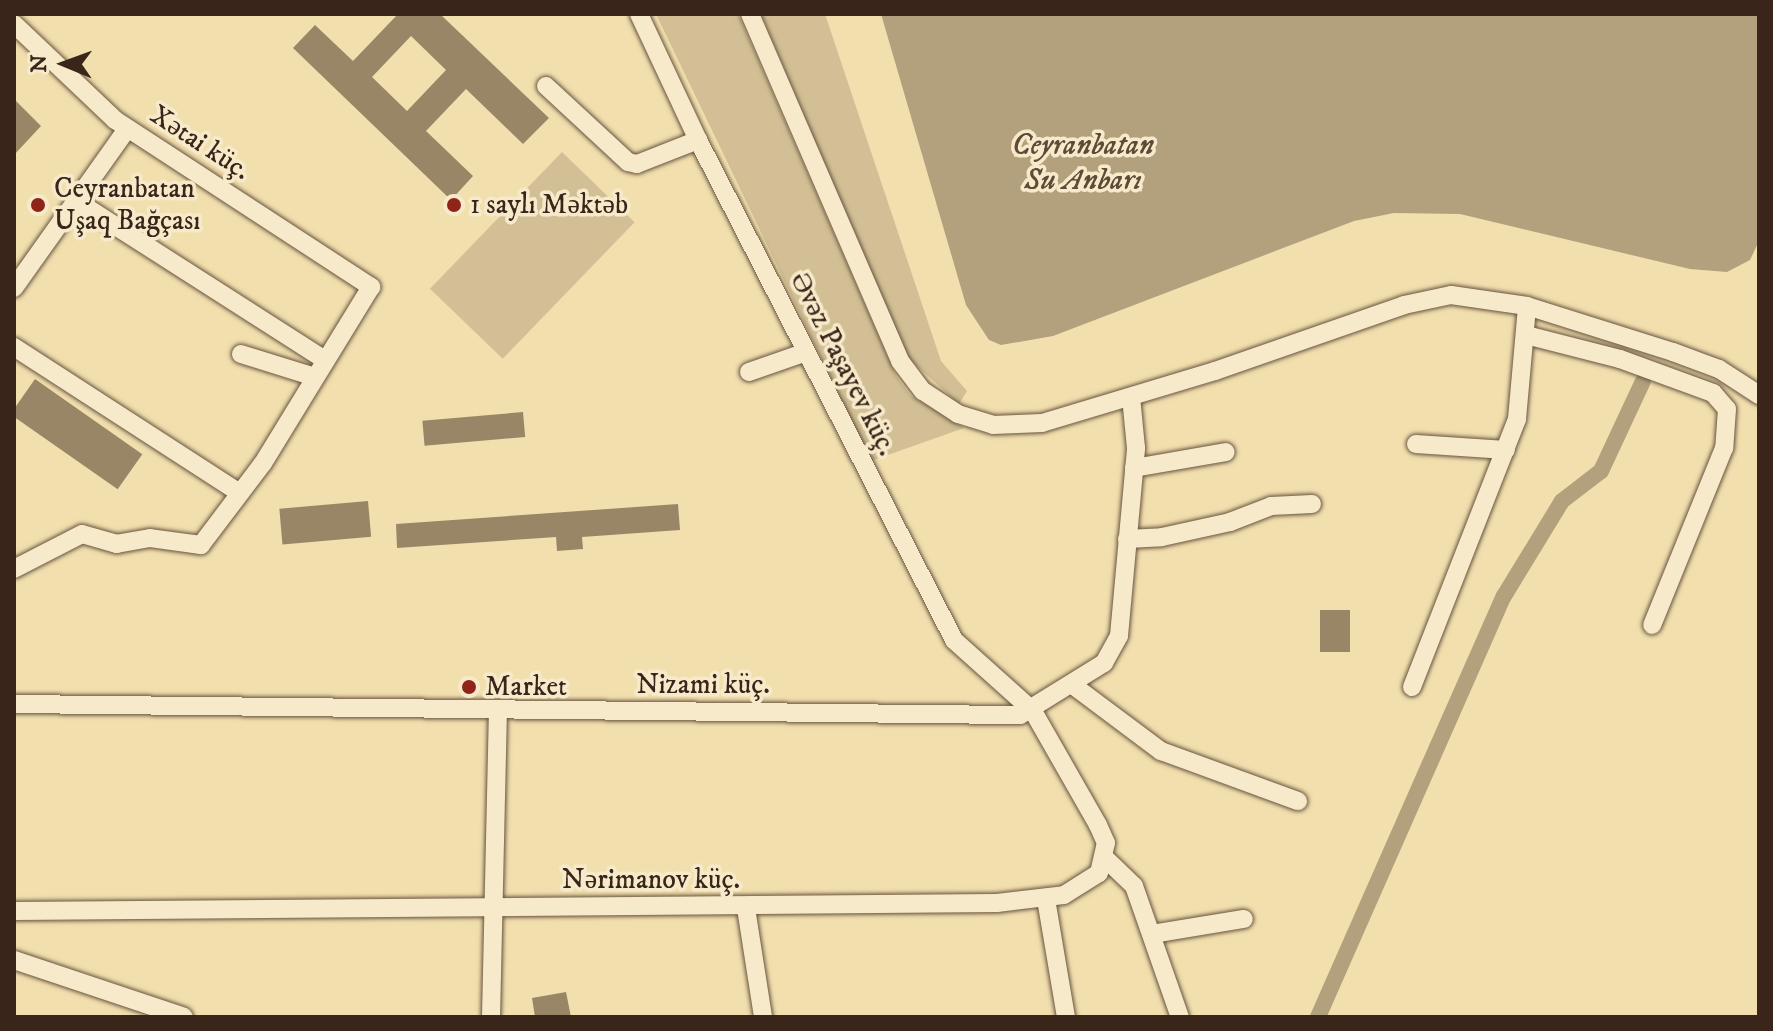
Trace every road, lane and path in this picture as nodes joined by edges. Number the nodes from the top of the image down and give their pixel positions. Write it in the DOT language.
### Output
graph roads {
  1 [pos="639,14"];
  2 [pos="750,14"];
  3 [pos="14,24"];
  4 [pos="546,86"];
  5 [pos="127,129"];
  6 [pos="698,140"];
  7 [pos="78,202"];
  8 [pos="14,288"];
  9 [pos="1527,306"];
  10 [pos="1526,335"];
  11 [pos="14,347"];
  12 [pos="806,352"];
  13 [pos="241,354"];
  14 [pos="325,360"];
  15 [pos="749,372"];
  16 [pos="315,377"];
  17 [pos="1759,395"];
  18 [pos="1131,397"];
  19 [pos="1416,444"];
  20 [pos="1506,450"];
  21 [pos="1226,452"];
  22 [pos="1134,468"];
  23 [pos="238,492"];
  24 [pos="1312,504"];
  25 [pos="1127,539"];
  26 [pos="14,569"];
  27 [pos="1652,625"];
  28 [pos="1074,686"];
  29 [pos="1412,687"];
  30 [pos="14,704"];
  31 [pos="1033,711"];
  32 [pos="498,712"];
  33 [pos="1298,801"];
  34 [pos="1106,859"];
  35 [pos="1046,899"];
  36 [pos="746,908"];
  37 [pos="493,909"];
  38 [pos="14,911"];
  39 [pos="1244,919"];
  40 [pos="1152,934"];
  41 [pos="14,960"];
  42 [pos="184,1017"];
  43 [pos="491,1017"];
  44 [pos="763,1017"];
  45 [pos="1066,1017"];
  46 [pos="1180,1017"];
  1 -- 6 [label="street, Əvəz Paşayev küç."];
  2 -- 18 [label="street"];
  3 -- 5 [label="street, Xətai küç."];
  4 -- 6 [label="street"];
  5 -- 7 [label="street"];
  5 -- 14 [label="street, Xətai küç."];
  6 -- 12 [label="street, Əvəz Paşayev küç."];
  7 -- 8 [label="street"];
  7 -- 14 [label="street"];
  9 -- 10 [label="street"];
  9 -- 17 [label="street"];
  9 -- 18 [label="street"];
  10 -- 20 [label="street"];
  10 -- 27 [label="street"];
  11 -- 23 [label="street"];
  12 -- 15 [label="street"];
  12 -- 31 [label="street, Əvəz Paşayev küç."];
  13 -- 16 [label="street"];
  14 -- 16 [label="street"];
  16 -- 23 [label="street"];
  18 -- 22 [label="street, Nizami küç."];
  19 -- 20 [label="street"];
  20 -- 29 [label="street"];
  21 -- 22 [label="street"];
  22 -- 25 [label="street, Nizami küç."];
  23 -- 26 [label="street"];
  24 -- 25 [label="street"];
  25 -- 28 [label="street, Nizami küç."];
  28 -- 31 [label="street, Nizami küç."];
  28 -- 33 [label="street"];
  30 -- 32 [label="street, Nizami küç."];
  31 -- 32 [label="street, Nizami küç."];
  31 -- 34 [label="street"];
  32 -- 37 [label="street"];
  34 -- 35 [label="street, Nərimanov küç."];
  34 -- 40 [label="street"];
  35 -- 36 [label="street, Nərimanov küç."];
  35 -- 45 [label="street"];
  36 -- 37 [label="street, Nərimanov küç."];
  36 -- 44 [label="street"];
  37 -- 38 [label="street, Nərimanov küç."];
  37 -- 43 [label="street"];
  39 -- 40 [label="street"];
  40 -- 46 [label="street"];
  41 -- 42 [label="street"];
}
